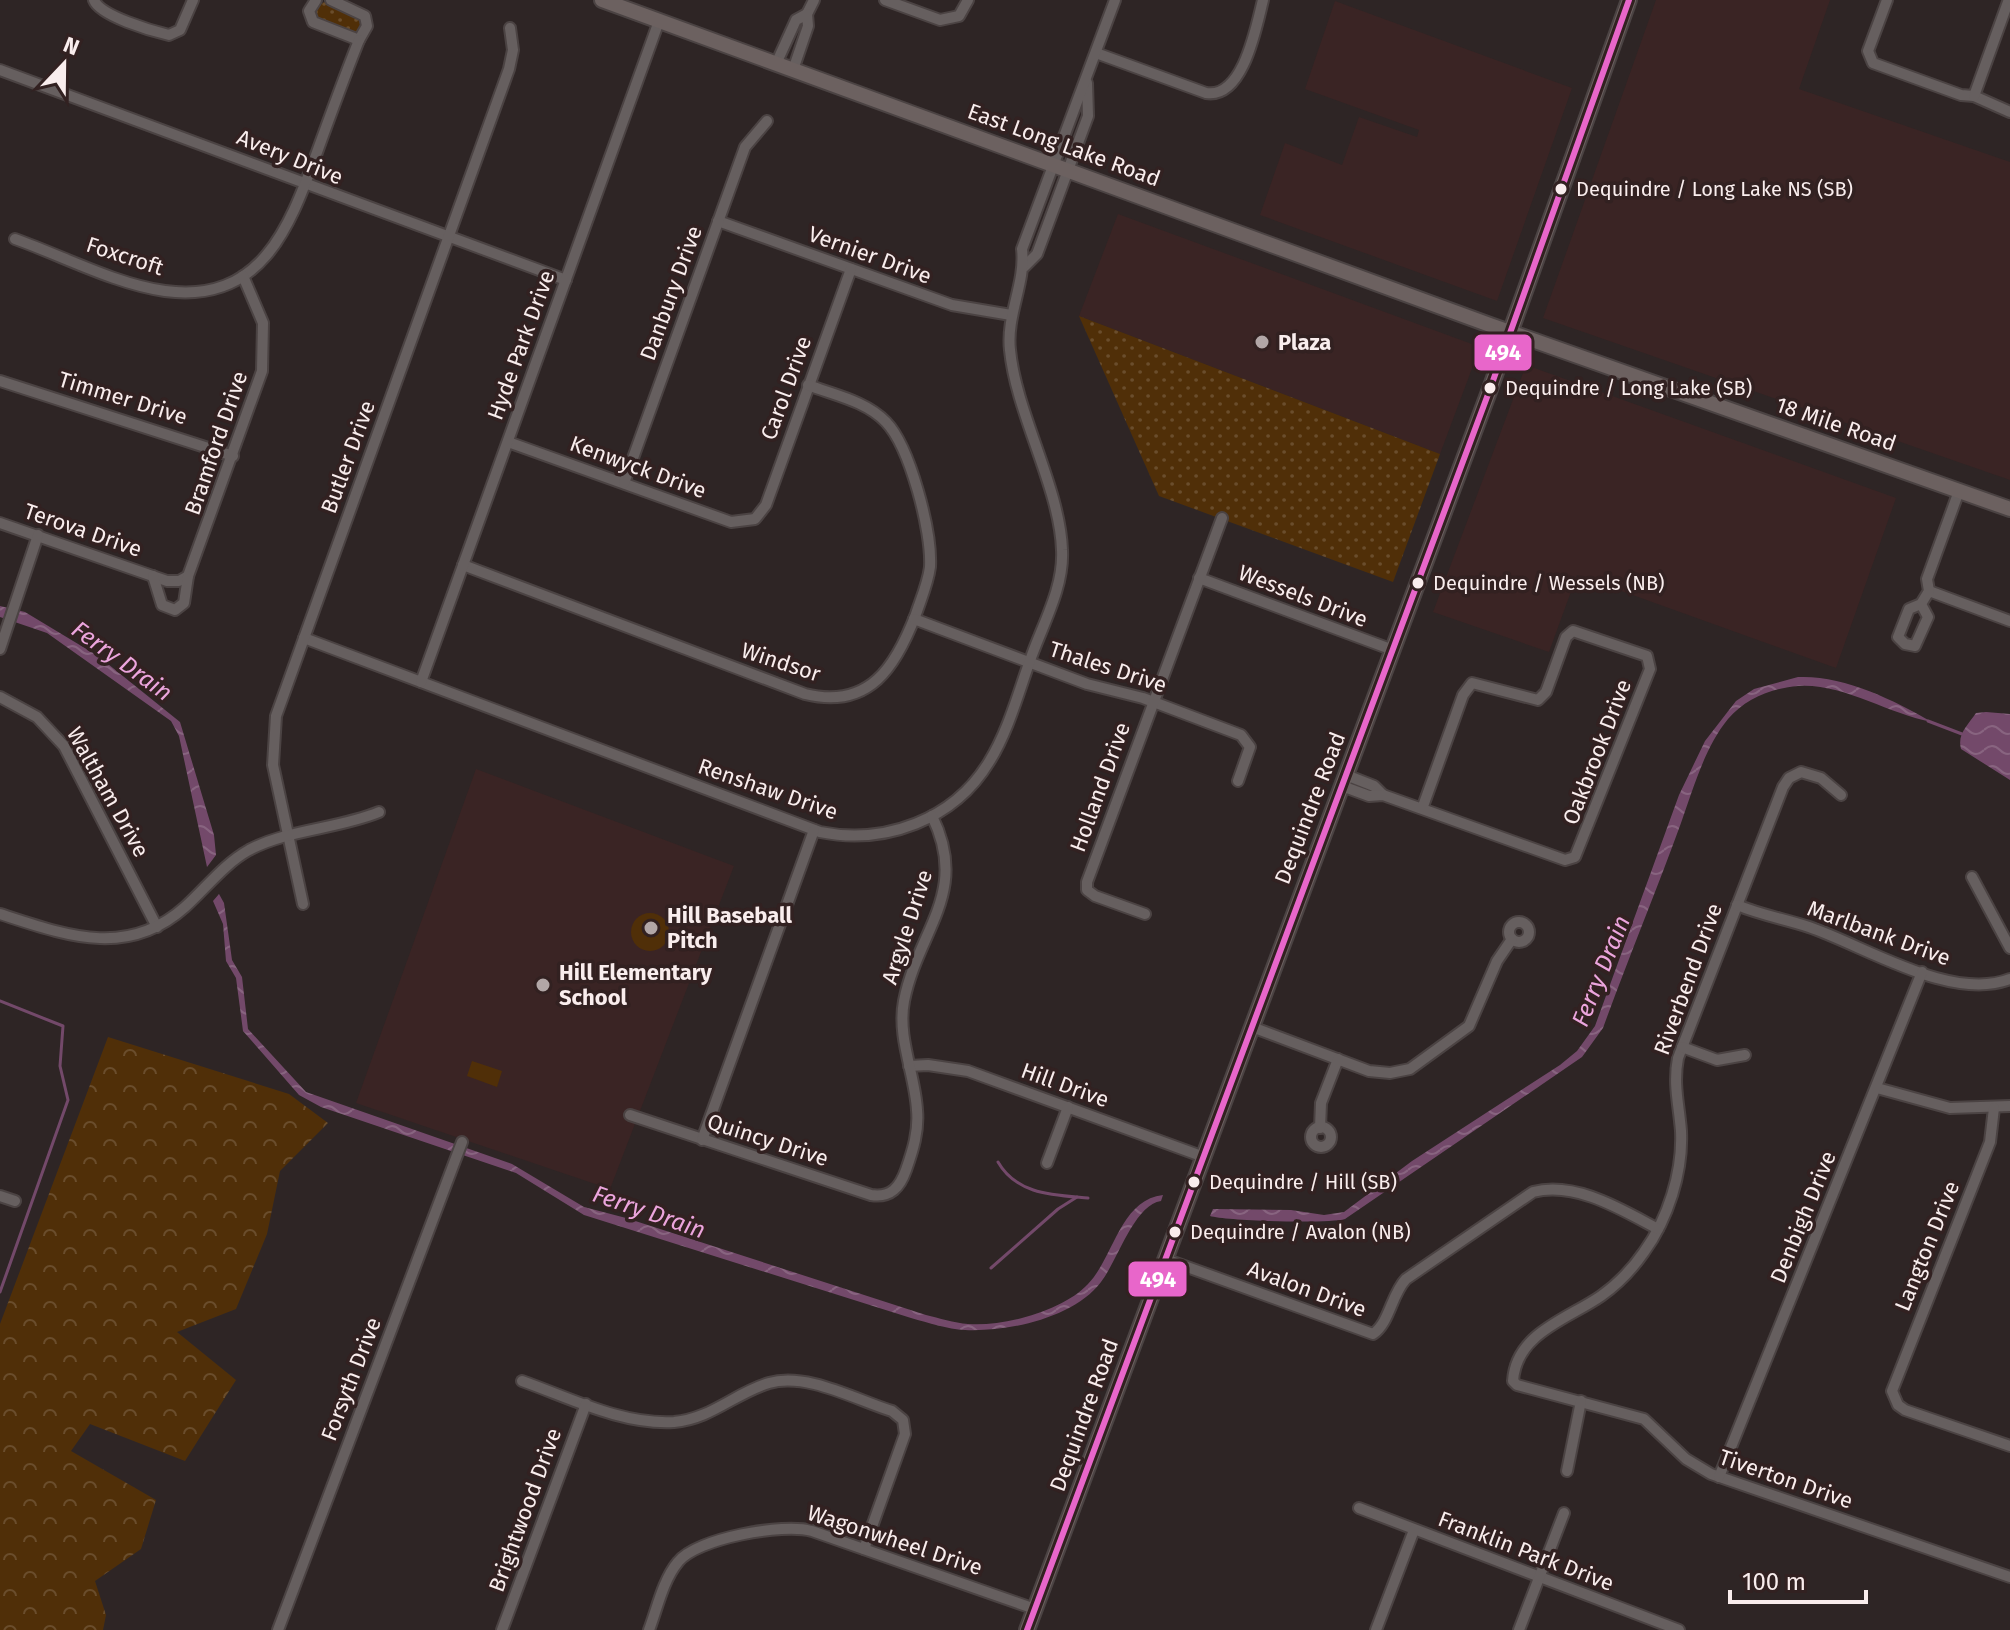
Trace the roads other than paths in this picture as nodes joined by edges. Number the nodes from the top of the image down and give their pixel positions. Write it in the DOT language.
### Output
graph roads {
  1 [pos="94,0"];
  2 [pos="193,0"];
  3 [pos="316,0"];
  4 [pos="331,0"];
  5 [pos="602,0"];
  6 [pos="814,0"];
  7 [pos="885,0"];
  8 [pos="968,0"];
  9 [pos="1115,0"];
  10 [pos="1263,0"];
  11 [pos="1629,0"];
  12 [pos="1887,0"];
  13 [pos="2007,1"];
  14 [pos="807,14"];
  15 [pos="659,21"];
  16 [pos="510,28"];
  17 [pos="359,40"];
  18 [pos="1096,53"];
  19 [pos="776,64"];
  20 [pos="0,70"];
  21 [pos="793,70"];
  22 [pos="1087,83"];
  23 [pos="1974,96"];
  24 [pos="2010,112"];
  25 [pos="767,121"];
  26 [pos="1052,165"];
  27 [pos="1068,170"];
  28 [pos="305,186"];
  29 [pos="718,221"];
  30 [pos="448,238"];
  31 [pos="15,239"];
  32 [pos="1024,267"];
  33 [pos="851,269"];
  34 [pos="243,276"];
  35 [pos="566,280"];
  36 [pos="1011,315"];
  37 [pos="1511,332"];
  38 [pos="0,381"];
  39 [pos="808,385"];
  40 [pos="508,442"];
  41 [pos="233,456"];
  42 [pos="624,483"];
  43 [pos="1959,491"];
  44 [pos="2010,509"];
  45 [pos="1222,518"];
  46 [pos="755,519"];
  47 [pos="0,523"];
  48 [pos="38,535"];
  49 [pos="463,565"];
  50 [pos="153,576"];
  51 [pos="188,576"];
  52 [pos="1199,578"];
  53 [pos="1929,591"];
  54 [pos="1921,604"];
  55 [pos="175,610"];
  56 [pos="914,619"];
  57 [pos="2010,621"];
  58 [pos="304,638"];
  59 [pos="0,649"];
  60 [pos="1393,650"];
  61 [pos="1030,662"];
  62 [pos="421,682"];
  63 [pos="0,697"];
  64 [pos="1153,702"];
  65 [pos="1344,780"];
  66 [pos="1238,781"];
  67 [pos="1841,795"];
  68 [pos="1422,809"];
  69 [pos="379,812"];
  70 [pos="932,816"];
  71 [pos="814,830"];
  72 [pos="288,838"];
  73 [pos="1972,877"];
  74 [pos="303,904"];
  75 [pos="1737,905"];
  76 [pos="0,914"];
  77 [pos="1145,914"];
  78 [pos="157,927"];
  79 [pos="1512,939"];
  80 [pos="2010,948"];
  81 [pos="1922,972"];
  82 [pos="2010,979"];
  83 [pos="1252,1027"];
  84 [pos="1682,1047"];
  85 [pos="1745,1055"];
  86 [pos="1338,1059"];
  87 [pos="909,1066"];
  88 [pos="1877,1088"];
  89 [pos="2010,1106"];
  90 [pos="1068,1107"];
  91 [pos="1994,1108"];
  92 [pos="630,1115"];
  93 [pos="1320,1128"];
  94 [pos="702,1140"];
  95 [pos="461,1143"];
  96 [pos="1204,1157"];
  97 [pos="1047,1163"];
  98 [pos="894,1190"];
  99 [pos="0,1196"];
  100 [pos="15,1201"];
  101 [pos="1658,1229"];
  102 [pos="1165,1259"];
  103 [pos="522,1381"];
  104 [pos="1517,1385"];
  105 [pos="1581,1401"];
  106 [pos="586,1404"];
  107 [pos="2010,1446"];
  108 [pos="1567,1471"];
  109 [pos="1719,1477"];
  110 [pos="1359,1508"];
  111 [pos="1564,1513"];
  112 [pos="1414,1530"];
  113 [pos="864,1549"];
  114 [pos="2010,1577"];
  115 [pos="1539,1578"];
  116 [pos="1035,1609"];
  117 [pos="278,1630"];
  118 [pos="502,1630"];
  119 [pos="649,1630"];
  120 [pos="1027,1630"];
  121 [pos="1376,1630"];
  122 [pos="1519,1630"];
  123 [pos="1678,1630"];
  1 -- 2 [label="street"];
  3 -- 17 [label="street"];
  4 -- 17 [label="street"];
  5 -- 15 [label="main road, East Long Lake Road"];
  6 -- 14 [label="street"];
  7 -- 8 [label="street"];
  9 -- 18 [label="street, Renshaw Drive"];
  10 -- 18 [label="street"];
  11 -- 37 [label="main road, Dequindre Road"];
  12 -- 23 [label="street"];
  13 -- 23 [label="street"];
  14 -- 19 [label="street"];
  14 -- 21 [label="street"];
  15 -- 19 [label="main road, East Long Lake Road"];
  15 -- 35 [label="street, Hyde Park Drive"];
  16 -- 30 [label="street, Butler Drive"];
  17 -- 28 [label="street, Foxcroft"];
  18 -- 22 [label="street, Renshaw Drive"];
  19 -- 21 [label="main road, East Long Lake Road"];
  20 -- 28 [label="street, Avery Drive"];
  21 -- 26 [label="main road, East Long Lake Road"];
  22 -- 26 [label="street, Renshaw Drive"];
  22 -- 27 [label="street, Renshaw Drive"];
  23 -- 24 [label="street"];
  25 -- 29 [label="street, Danbury Drive"];
  26 -- 27 [label="main road, East Long Lake Road"];
  26 -- 32 [label="street, Renshaw Drive"];
  27 -- 32 [label="street, Renshaw Drive"];
  27 -- 37 [label="main road, East Long Lake Road"];
  28 -- 30 [label="street, Avery Drive"];
  28 -- 34 [label="street, Foxcroft"];
  29 -- 33 [label="street, Vernier Drive"];
  29 -- 42 [label="street, Danbury Drive"];
  30 -- 35 [label="street, Avery Drive"];
  30 -- 58 [label="street, Butler Drive"];
  31 -- 34 [label="street, Foxcroft"];
  32 -- 36 [label="street, Renshaw Drive"];
  33 -- 36 [label="street, Vernier Drive"];
  33 -- 39 [label="street, Carol Drive"];
  34 -- 41 [label="street, Bramford Drive"];
  35 -- 40 [label="street, Hyde Park Drive"];
  36 -- 61 [label="street, Renshaw Drive"];
  37 -- 43 [label="main road, 18 Mile Road"];
  37 -- 60 [label="main road, Dequindre Road"];
  38 -- 41 [label="street, Timmer Drive"];
  39 -- 46 [label="street, Carol Drive"];
  39 -- 56 [label="street, Windsor"];
  40 -- 42 [label="street, Kenwyck Drive"];
  40 -- 49 [label="street, Hyde Park Drive"];
  41 -- 51 [label="street, Bramford Drive"];
  42 -- 46 [label="street, Kenwyck Drive"];
  43 -- 44 [label="main road, 18 Mile Road"];
  43 -- 53 [label="street"];
  45 -- 52 [label="street, Holland Drive"];
  47 -- 48 [label="street, Terova Drive"];
  48 -- 50 [label="street, Terova Drive"];
  48 -- 59 [label="street"];
  49 -- 56 [label="street, Windsor"];
  49 -- 62 [label="street, Hyde Park Drive"];
  50 -- 51 [label="street, Terova Drive"];
  50 -- 55 [label="street, Terova Drive"];
  51 -- 55 [label="street, Bramford Drive"];
  52 -- 60 [label="street, Wessels Drive"];
  52 -- 64 [label="street, Holland Drive"];
  53 -- 54 [label="street"];
  53 -- 57 [label="street"];
  56 -- 61 [label="street, Thales Drive"];
  58 -- 62 [label="street, Renshaw Drive"];
  58 -- 72 [label="street, Butler Drive"];
  60 -- 65 [label="main road, Dequindre Road"];
  61 -- 64 [label="street, Thales Drive"];
  61 -- 70 [label="street, Renshaw Drive"];
  62 -- 71 [label="street, Renshaw Drive"];
  63 -- 78 [label="street, Waltham Drive"];
  64 -- 66 [label="street, Thales Drive"];
  64 -- 77 [label="street, Holland Drive"];
  65 -- 68 [label="street"];
  65 -- 83 [label="main road, Dequindre Road"];
  67 -- 75 [label="street, Riverbend Drive"];
  68 -- 68 [label="street, Oakbrook Drive"];
  69 -- 72 [label="street"];
  70 -- 71 [label="street, Renshaw Drive"];
  70 -- 87 [label="street, Argyle Drive"];
  71 -- 94 [label="street"];
  72 -- 74 [label="street, Butler Drive"];
  72 -- 78 [label="street"];
  73 -- 80 [label="street"];
  75 -- 81 [label="street, Marlbank Drive"];
  75 -- 84 [label="street, Riverbend Drive"];
  76 -- 78 [label="street"];
  79 -- 86 [label="street"];
  81 -- 82 [label="street, Marlbank Drive"];
  81 -- 88 [label="street, Denbigh Drive"];
  83 -- 86 [label="street"];
  83 -- 96 [label="main road, Dequindre Road"];
  84 -- 85 [label="street"];
  84 -- 101 [label="street, Riverbend Drive"];
  86 -- 93 [label="street"];
  87 -- 90 [label="street, Hill Drive"];
  87 -- 98 [label="street, Argyle Drive"];
  88 -- 91 [label="street"];
  88 -- 109 [label="street, Denbigh Drive"];
  89 -- 91 [label="street"];
  90 -- 96 [label="street, Hill Drive"];
  90 -- 97 [label="street"];
  91 -- 107 [label="street, Langton Drive"];
  92 -- 94 [label="street, Quincy Drive"];
  94 -- 98 [label="street, Quincy Drive"];
  95 -- 117 [label="street, Forsyth Drive"];
  96 -- 102 [label="main road, Dequindre Road"];
  99 -- 100 [label="street"];
  101 -- 102 [label="street, Avalon Drive"];
  101 -- 104 [label="street, Riverbend Drive"];
  102 -- 116 [label="main road, Dequindre Road"];
  103 -- 106 [label="street"];
  104 -- 105 [label="street, Tiverton Drive"];
  105 -- 108 [label="street"];
  105 -- 109 [label="street, Tiverton Drive"];
  106 -- 113 [label="street"];
  106 -- 118 [label="street, Brightwood Drive"];
  109 -- 114 [label="street, Tiverton Drive"];
  110 -- 112 [label="street, Franklin Park Drive"];
  111 -- 115 [label="street"];
  112 -- 115 [label="street, Franklin Park Drive"];
  112 -- 121 [label="street"];
  113 -- 116 [label="street, Wagonwheel Drive"];
  113 -- 119 [label="street, Wagonwheel Drive"];
  115 -- 122 [label="street"];
  115 -- 123 [label="street, Franklin Park Drive"];
  116 -- 120 [label="main road, Dequindre Road"];
}
